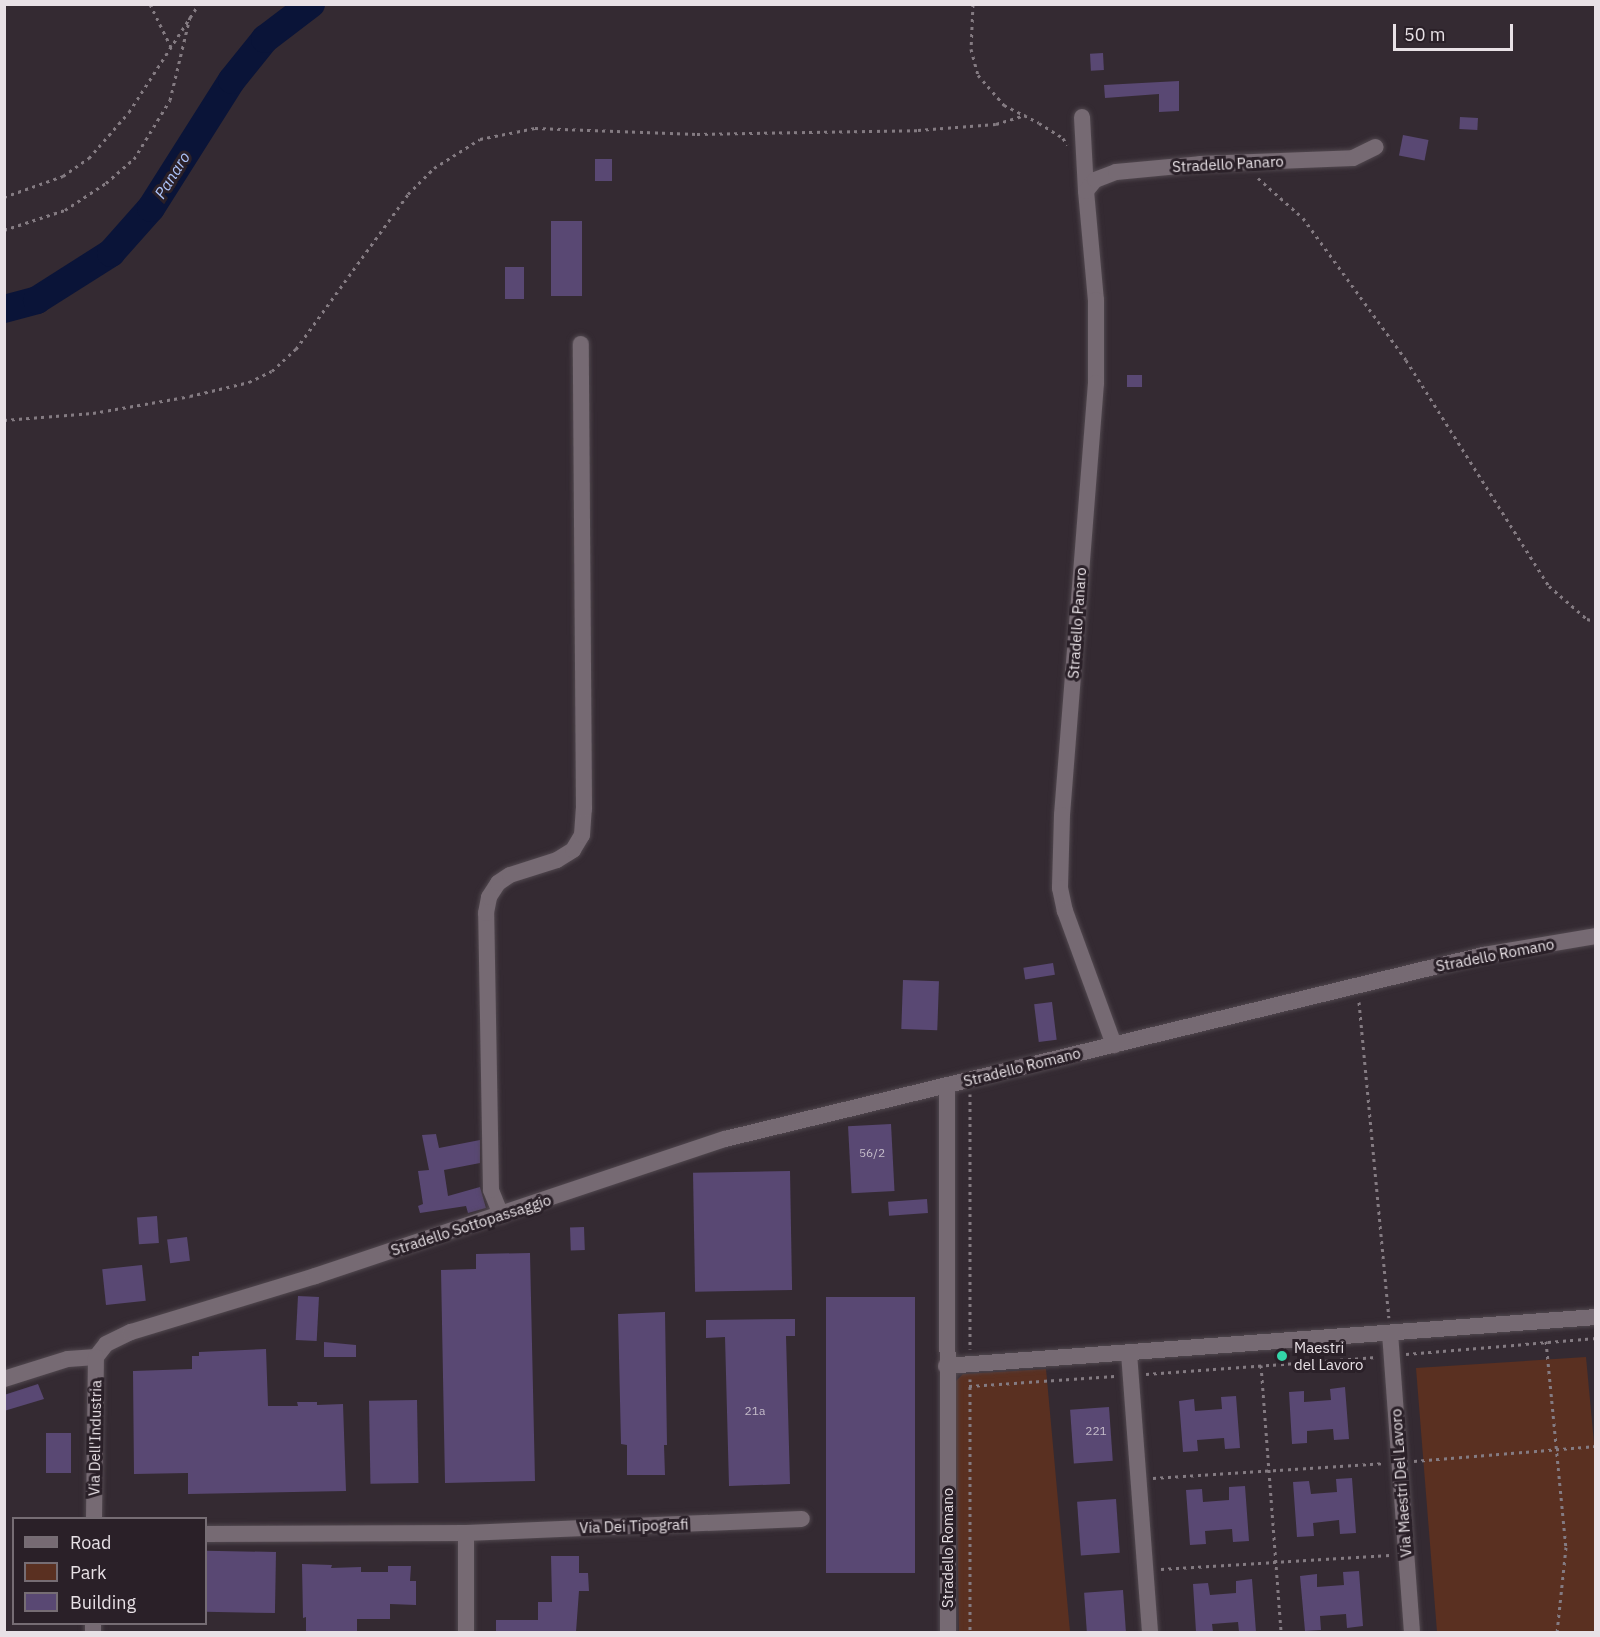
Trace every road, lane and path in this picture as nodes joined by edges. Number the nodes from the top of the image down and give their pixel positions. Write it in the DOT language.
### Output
graph roads {
  1 [pos="150,4"];
  2 [pos="199,4"];
  3 [pos="973,4"];
  4 [pos="190,17"];
  5 [pos="171,47"];
  6 [pos="1026,115"];
  7 [pos="1082,117"];
  8 [pos="1376,147"];
  9 [pos="1073,154"];
  10 [pos="1252,172"];
  11 [pos="1086,191"];
  12 [pos="4,197"];
  13 [pos="4,230"];
  14 [pos="581,344"];
  15 [pos="4,420"];
  16 [pos="1596,621"];
  17 [pos="1596,936"];
  18 [pos="1358,985"];
  19 [pos="1114,1045"];
  20 [pos="970,1078"];
  21 [pos="946,1087"];
  22 [pos="501,1215"];
  23 [pos="1596,1317"];
  24 [pos="1390,1333"];
  25 [pos="1596,1338"];
  26 [pos="1546,1341"];
  27 [pos="1129,1353"];
  28 [pos="1392,1355"];
  29 [pos="96,1357"];
  30 [pos="970,1364"];
  31 [pos="1261,1365"];
  32 [pos="946,1366"];
  33 [pos="1130,1375"];
  34 [pos="4,1379"];
  35 [pos="969,1386"];
  36 [pos="1596,1446"];
  37 [pos="1558,1449"];
  38 [pos="1400,1462"];
  39 [pos="1269,1470"];
  40 [pos="1139,1479"];
  41 [pos="94,1517"];
  42 [pos="802,1519"];
  43 [pos="466,1533"];
  44 [pos="207,1534"];
  45 [pos="1407,1554"];
  46 [pos="1276,1562"];
  47 [pos="1147,1570"];
  48 [pos="466,1632"];
  49 [pos="948,1632"];
  50 [pos="970,1632"];
  51 [pos="1150,1632"];
  52 [pos="1281,1632"];
  53 [pos="1412,1632"];
  54 [pos="1557,1632"];
  1 -- 5 [label="path"];
  2 -- 4 [label="path"];
  3 -- 6 [label="path"];
  4 -- 5 [label="path"];
  4 -- 13 [label="path"];
  5 -- 12 [label="path"];
  6 -- 9 [label="path"];
  6 -- 15 [label="path"];
  7 -- 11 [label="street, Stradello Panaro"];
  8 -- 11 [label="street, Stradello Panaro"];
  10 -- 16 [label="path"];
  11 -- 19 [label="street, Stradello Panaro"];
  14 -- 22 [label="street"];
  17 -- 18 [label="street, Stradello Romano"];
  18 -- 19 [label="street, Stradello Romano"];
  18 -- 24 [label="path"];
  19 -- 20 [label="street, Stradello Romano"];
  20 -- 21 [label="street, Stradello Romano"];
  20 -- 30 [label="path"];
  21 -- 22 [label="street, Stradello Sottopassaggio"];
  21 -- 32 [label="street, Stradello Romano"];
  22 -- 29 [label="street, Stradello Sottopassaggio"];
  23 -- 24 [label="street"];
  24 -- 27 [label="street"];
  24 -- 28 [label="street, Via Maestri Del Lavoro"];
  25 -- 26 [label="path"];
  26 -- 28 [label="path"];
  26 -- 37 [label="path"];
  27 -- 30 [label="street"];
  27 -- 33 [label="street"];
  28 -- 31 [label="path"];
  28 -- 38 [label="street, Via Maestri Del Lavoro"];
  29 -- 34 [label="street"];
  29 -- 41 [label="street, Via Dell'Industria"];
  30 -- 32 [label="street"];
  30 -- 35 [label="path"];
  31 -- 33 [label="path"];
  31 -- 39 [label="path"];
  32 -- 49 [label="street, Stradello Romano"];
  33 -- 35 [label="path"];
  33 -- 40 [label="street"];
  35 -- 50 [label="path"];
  36 -- 37 [label="path"];
  37 -- 38 [label="path"];
  37 -- 54 [label="path"];
  38 -- 39 [label="path"];
  38 -- 45 [label="street, Via Maestri Del Lavoro"];
  39 -- 40 [label="path"];
  39 -- 46 [label="path"];
  40 -- 47 [label="street"];
  42 -- 43 [label="street, Via Dei Tipografi"];
  43 -- 44 [label="street, Via Dei Tipografi"];
  43 -- 48 [label="street"];
  45 -- 46 [label="path"];
  45 -- 53 [label="street, Via Maestri Del Lavoro"];
  46 -- 47 [label="path"];
  46 -- 52 [label="path"];
  47 -- 51 [label="street"];
}
